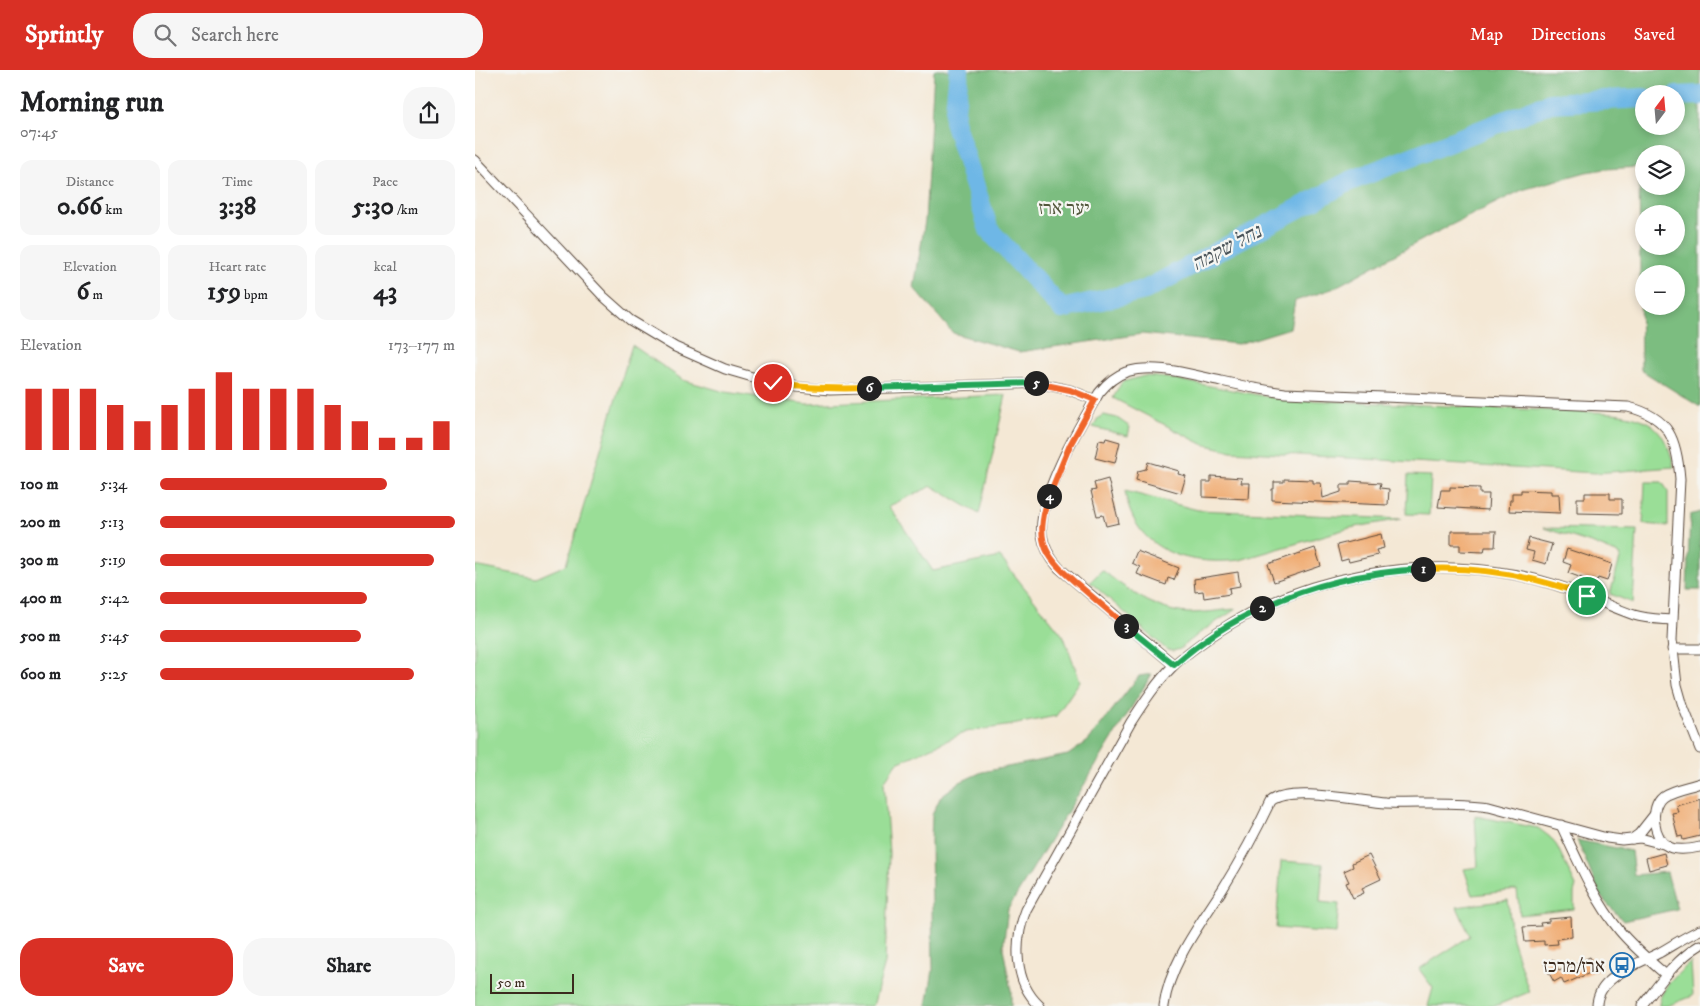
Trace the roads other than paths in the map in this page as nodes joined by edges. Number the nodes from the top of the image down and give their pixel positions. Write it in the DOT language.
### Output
graph roads {
  1 [pos="475,160"];
  2 [pos="1095,400"];
  3 [pos="1672,620"];
  4 [pos="1672,649"];
  5 [pos="1700,649"];
  6 [pos="1174,665"];
  7 [pos="1700,750"];
  8 [pos="1700,783"];
  9 [pos="1654,815"];
  10 [pos="1561,825"];
  11 [pos="1632,839"];
  12 [pos="1667,845"];
  13 [pos="1700,847"];
  14 [pos="1700,930"];
  15 [pos="1700,945"];
  16 [pos="1648,958"];
  17 [pos="1666,975"];
  18 [pos="1040,1006"];
  19 [pos="1164,1006"];
  20 [pos="1597,1006"];
  21 [pos="1643,1006"];
  1 -- 2 [label="street"];
  2 -- 3 [label="street"];
  2 -- 6 [label="street"];
  3 -- 4 [label="street"];
  3 -- 6 [label="street"];
  4 -- 5 [label="street"];
  4 -- 7 [label="street"];
  6 -- 18 [label="street"];
  8 -- 9 [label="street"];
  9 -- 11 [label="street"];
  9 -- 12 [label="street"];
  10 -- 11 [label="street"];
  10 -- 16 [label="street"];
  10 -- 19 [label="street"];
  11 -- 12 [label="street"];
  12 -- 13 [label="street"];
  14 -- 16 [label="street"];
  15 -- 17 [label="street"];
  16 -- 17 [label="street"];
  16 -- 20 [label="street"];
  17 -- 21 [label="street"];
}
